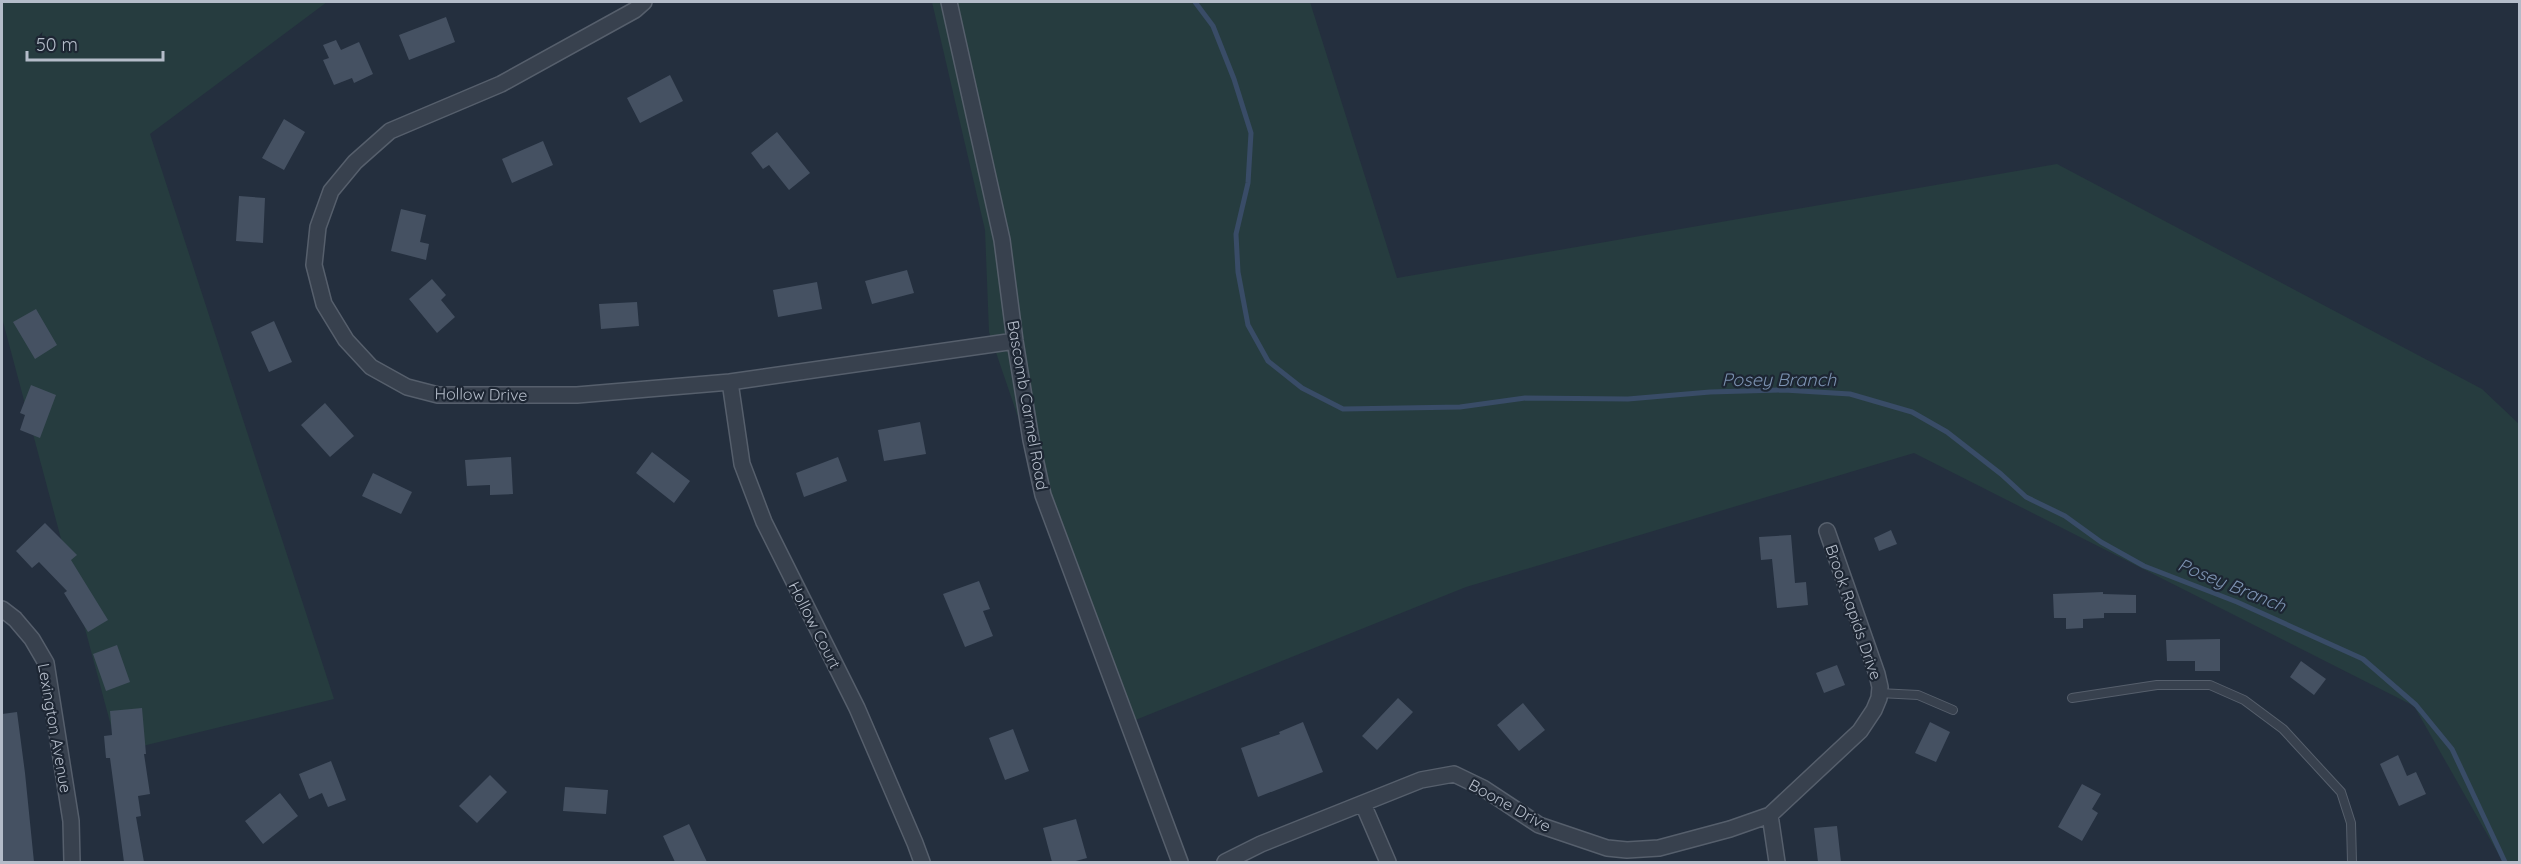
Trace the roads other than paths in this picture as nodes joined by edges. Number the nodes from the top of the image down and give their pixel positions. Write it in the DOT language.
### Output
graph roads {
  1 [pos="644,2"];
  2 [pos="949,2"];
  3 [pos="1015,341"];
  4 [pos="730,382"];
  5 [pos="1827,531"];
  6 [pos="2,609"];
  7 [pos="1879,693"];
  8 [pos="2072,698"];
  9 [pos="1953,710"];
  10 [pos="1363,804"];
  11 [pos="1770,815"];
  12 [pos="72,862"];
  13 [pos="922,862"];
  14 [pos="1180,862"];
  15 [pos="1225,862"];
  16 [pos="1388,862"];
  17 [pos="1777,862"];
  18 [pos="2352,862"];
  1 -- 4 [label="street, Hollow Drive"];
  2 -- 3 [label="street, Bascomb Carmel Road"];
  3 -- 4 [label="street, Hollow Drive"];
  3 -- 14 [label="street, Bascomb Carmel Road"];
  4 -- 13 [label="street, Hollow Court"];
  5 -- 7 [label="street, Brook Rapids Drive"];
  6 -- 12 [label="street, Lexington Avenue"];
  7 -- 9 [label="lane, Brook Rapids Drive"];
  7 -- 11 [label="street, Brook Rapids Drive"];
  8 -- 18 [label="lane"];
  10 -- 11 [label="street, Boone Drive"];
  10 -- 15 [label="street, Boone Drive"];
  10 -- 16 [label="street"];
  11 -- 17 [label="street"];
}
